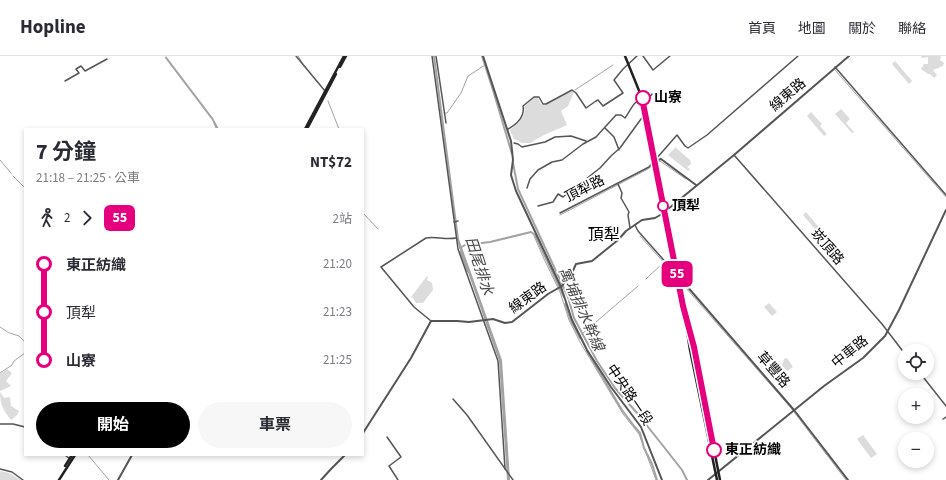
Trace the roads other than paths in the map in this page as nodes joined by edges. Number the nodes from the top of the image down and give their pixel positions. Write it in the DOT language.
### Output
graph roads {
  1 [pos="296,56"];
  2 [pos="345,56"];
  3 [pos="432,56"];
  4 [pos="436,56"];
  5 [pos="483,56"];
  6 [pos="625,56"];
  7 [pos="637,56"];
  8 [pos="643,56"];
  9 [pos="670,56"];
  10 [pos="798,56"];
  11 [pos="849,56"];
  12 [pos="107,59"];
  13 [pos="629,64"];
  14 [pos="835,68"];
  15 [pos="65,81"];
  16 [pos="326,92"];
  17 [pos="652,94"];
  18 [pos="642,98"];
  19 [pos="645,115"];
  20 [pos="446,123"];
  21 [pos="307,128"];
  22 [pos="605,128"];
  23 [pos="508,129"];
  24 [pos="587,141"];
  25 [pos="514,143"];
  26 [pos="619,150"];
  27 [pos="734,155"];
  28 [pos="655,161"];
  29 [pos="618,184"];
  30 [pos="696,185"];
  31 [pos="527,188"];
  32 [pos="946,195"];
  33 [pos="538,206"];
  34 [pos="946,210"];
  35 [pos="665,212"];
  36 [pos="560,213"];
  37 [pos="454,222"];
  38 [pos="458,222"];
  39 [pos="635,225"];
  40 [pos="630,228"];
  41 [pos="456,238"];
  42 [pos="678,276"];
  43 [pos="560,287"];
  44 [pos="484,320"];
  45 [pos="432,321"];
  46 [pos="888,332"];
  47 [pos="898,345"];
  48 [pos="926,380"];
  49 [pos="453,399"];
  50 [pos="946,406"];
  51 [pos="794,410"];
  52 [pos="946,416"];
  53 [pos="706,418"];
  54 [pos="943,419"];
  55 [pos="0,424"];
  56 [pos="24,427"];
  57 [pos="364,431"];
  58 [pos="387,437"];
  59 [pos="66,456"];
  60 [pos="72,456"];
  61 [pos="131,456"];
  62 [pos="344,456"];
  63 [pos="70,459"];
  64 [pos="0,469"];
  65 [pos="505,469"];
  66 [pos="719,471"];
  67 [pos="716,474"];
  68 [pos="23,480"];
  69 [pos="58,480"];
  70 [pos="118,480"];
  71 [pos="321,480"];
  72 [pos="398,480"];
  73 [pos="513,480"];
  74 [pos="662,480"];
  75 [pos="708,480"];
  76 [pos="719,480"];
  77 [pos="848,480"];
  1 -- 16 [label="street"];
  2 -- 16 [label="main road"];
  3 -- 37 [label="street"];
  4 -- 20 [label="street"];
  5 -- 23 [label="street"];
  6 -- 13 [label="main road"];
  7 -- 13 [label="street"];
  8 -- 9 [label="street"];
  10 -- 28 [label="street, 頂犁路"];
  11 -- 14 [label="street, 線東路"];
  12 -- 15 [label="street"];
  13 -- 18 [label="main road"];
  13 -- 23 [label="street"];
  14 -- 27 [label="street, 線東路"];
  14 -- 32 [label="street"];
  16 -- 21 [label="main road"];
  17 -- 18 [label="street"];
  18 -- 19 [label="main road"];
  18 -- 22 [label="street"];
  19 -- 26 [label="street"];
  19 -- 28 [label="main road"];
  22 -- 24 [label="street"];
  22 -- 26 [label="street"];
  23 -- 43 [label="street, 中央路一段"];
  24 -- 25 [label="street"];
  24 -- 31 [label="street"];
  26 -- 33 [label="street"];
  27 -- 30 [label="street, 線東路"];
  27 -- 46 [label="street, 崁頂路"];
  28 -- 29 [label="street, 頂犁路"];
  28 -- 30 [label="street"];
  28 -- 35 [label="main road"];
  29 -- 36 [label="street, 頂犁路"];
  29 -- 40 [label="street, 頂犁路"];
  30 -- 35 [label="street, 線東路"];
  34 -- 46 [label="street, 中車路"];
  35 -- 39 [label="street, 線東路"];
  35 -- 42 [label="main road"];
  37 -- 38 [label="street"];
  37 -- 41 [label="street"];
  39 -- 40 [label="street, 線東路"];
  39 -- 42 [label="street"];
  40 -- 43 [label="street, 線東路"];
  41 -- 44 [label="street"];
  41 -- 45 [label="street"];
  42 -- 51 [label="street, 草豐路"];
  42 -- 53 [label="main road"];
  43 -- 44 [label="street, 線東路"];
  43 -- 74 [label="street, 中央路一段"];
  44 -- 45 [label="street, 線東路"];
  44 -- 65 [label="street"];
  45 -- 57 [label="street"];
  46 -- 47 [label="street, 崁頂路"];
  46 -- 51 [label="street, 中車路"];
  48 -- 50 [label="street"];
  49 -- 65 [label="street"];
  51 -- 66 [label="street, 中車路"];
  51 -- 77 [label="street, 草豐路"];
  52 -- 54 [label="street"];
  53 -- 66 [label="main road"];
  53 -- 67 [label="main road"];
  55 -- 56 [label="street"];
  58 -- 72 [label="street"];
  59 -- 63 [label="street"];
  60 -- 63 [label="main road"];
  61 -- 70 [label="street"];
  62 -- 71 [label="street"];
  63 -- 69 [label="main road"];
  64 -- 68 [label="street"];
  65 -- 73 [label="street"];
  66 -- 67 [label="street, 中車路"];
  66 -- 76 [label="main road"];
  67 -- 75 [label="street, 中車路"];
  67 -- 76 [label="main road"];
}
